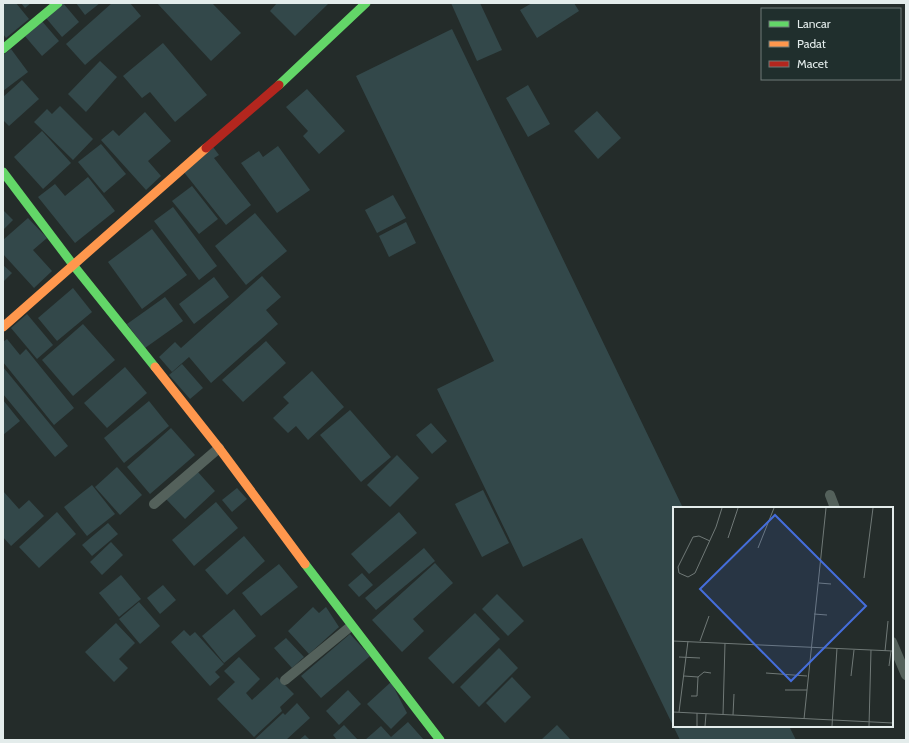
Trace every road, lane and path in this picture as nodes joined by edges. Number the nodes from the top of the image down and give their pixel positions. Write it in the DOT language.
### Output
graph roads {
  1 [pos="58,3"];
  2 [pos="366,3"];
  3 [pos="3,49"];
  4 [pos="3,172"];
  5 [pos="74,266"];
  6 [pos="3,327"];
  7 [pos="219,448"];
  8 [pos="830,495"];
  9 [pos="154,504"];
  10 [pos="836,507"];
  11 [pos="351,626"];
  12 [pos="893,644"];
  13 [pos="906,675"];
  14 [pos="285,680"];
  15 [pos="440,740"];
  1 -- 3 [label="street"];
  2 -- 5 [label="street"];
  4 -- 5 [label="street"];
  5 -- 6 [label="street"];
  5 -- 7 [label="street"];
  7 -- 9 [label="lane"];
  7 -- 11 [label="street"];
  8 -- 10 [label="lane"];
  11 -- 14 [label="lane"];
  11 -- 15 [label="street"];
  12 -- 13 [label="lane"];
}
